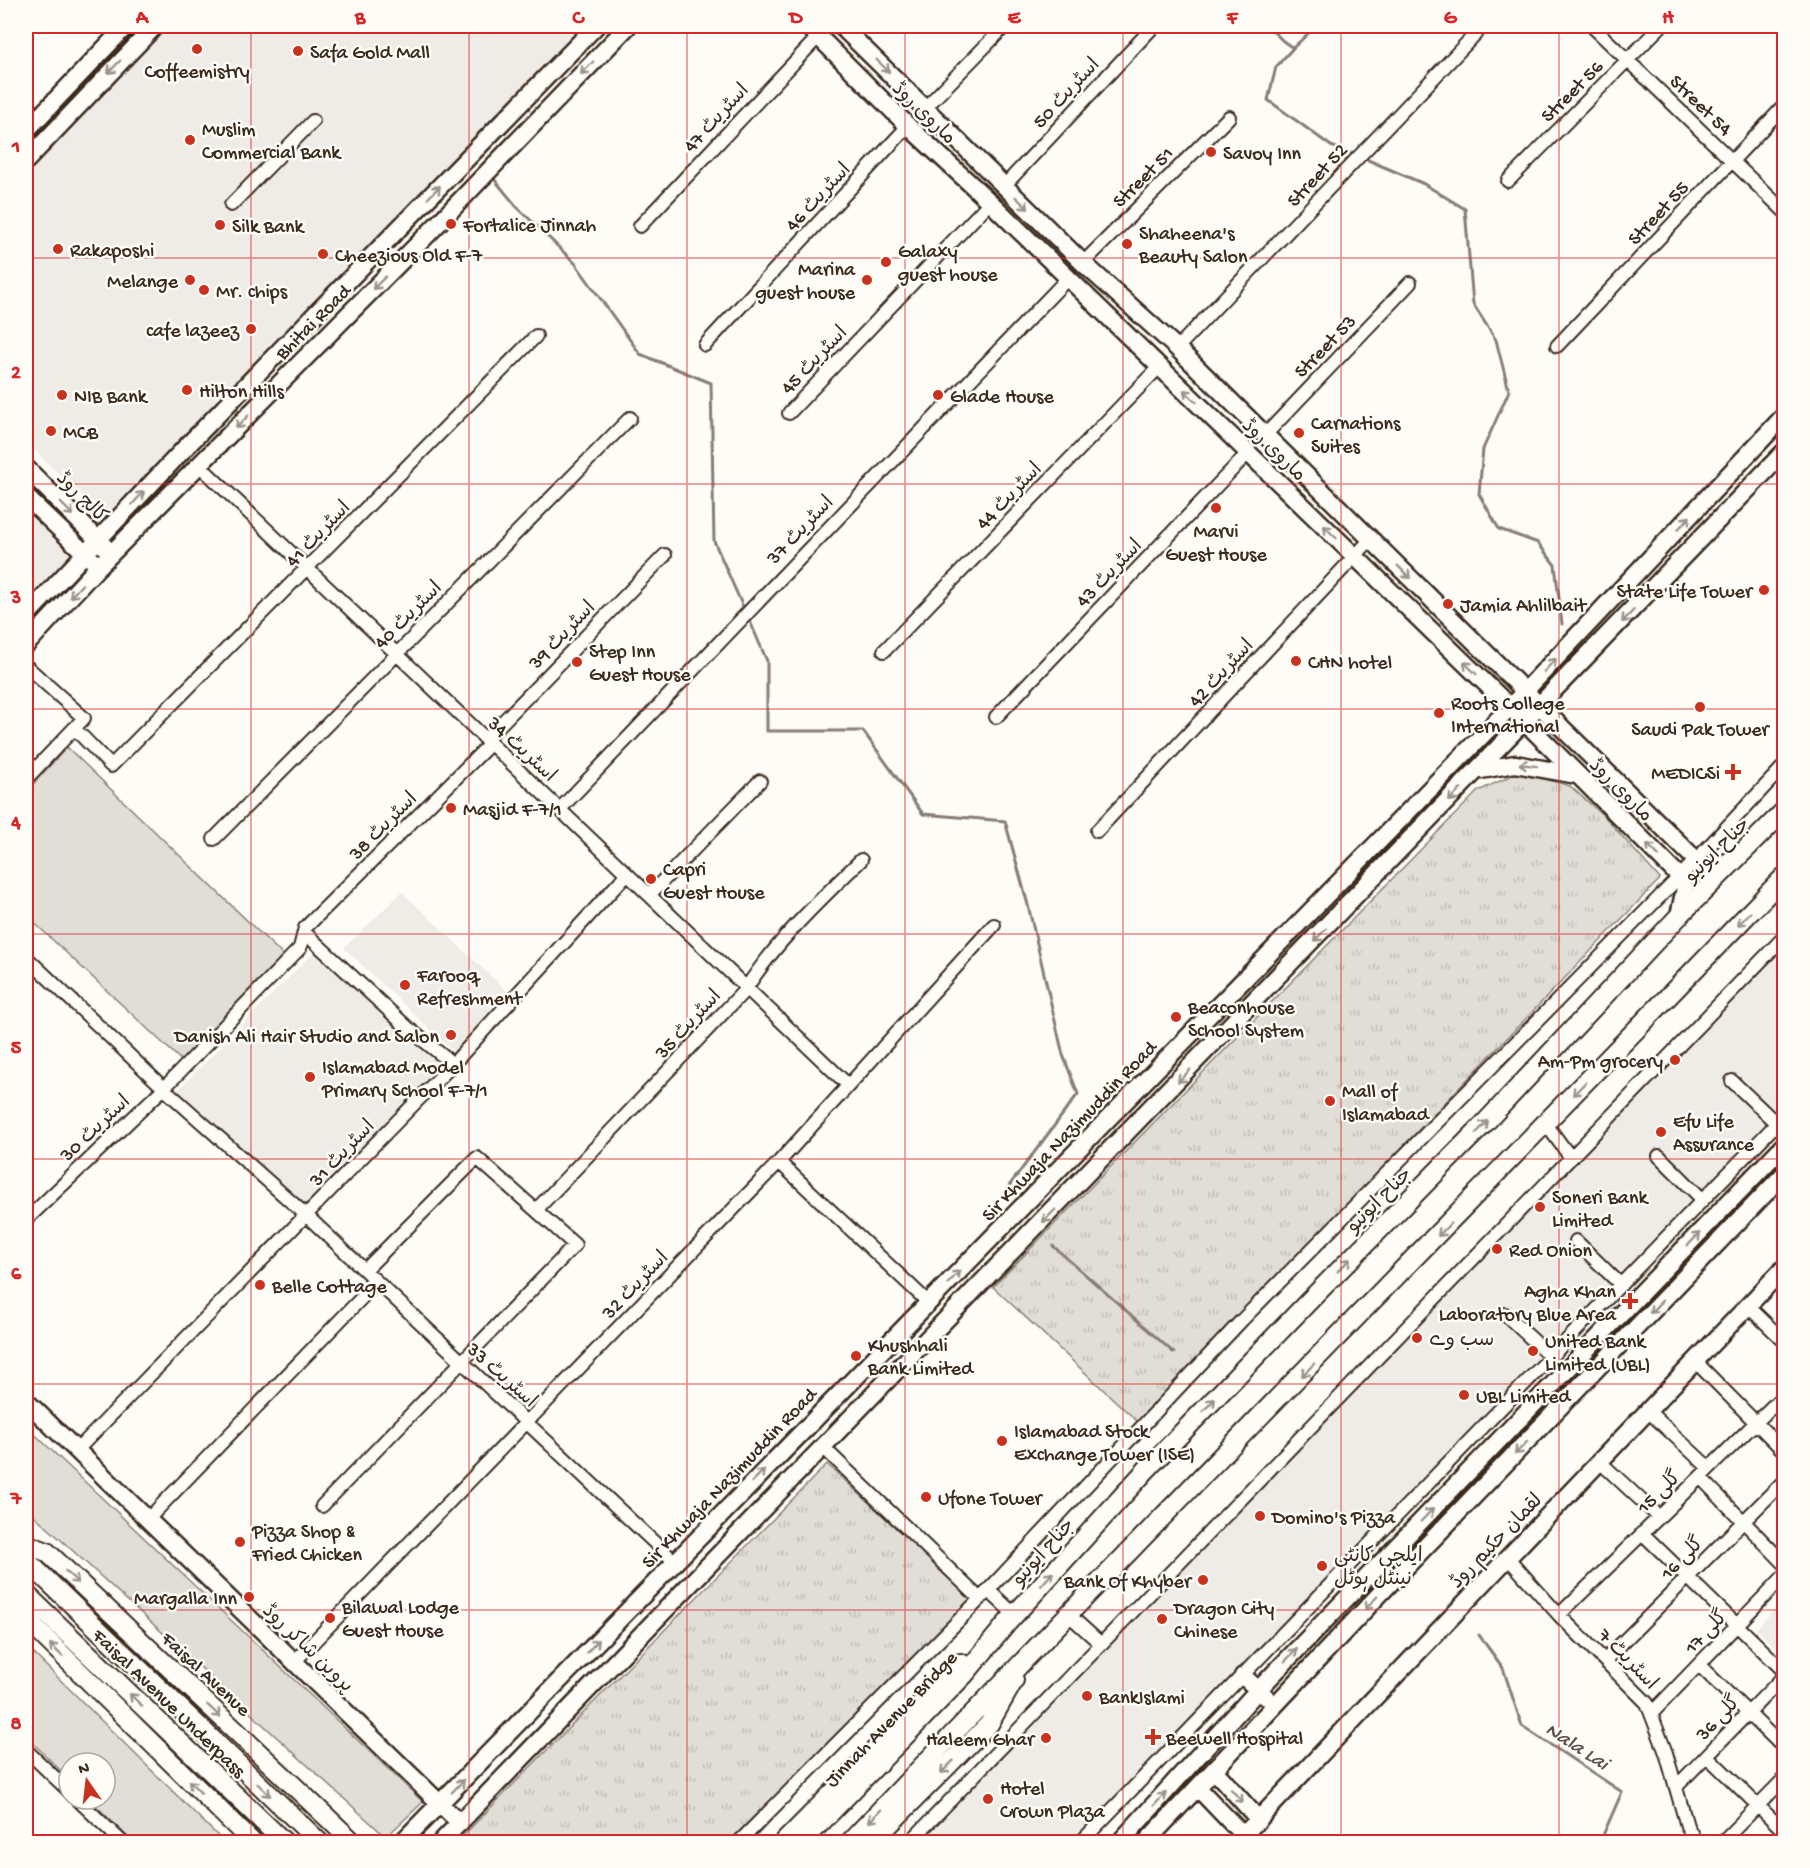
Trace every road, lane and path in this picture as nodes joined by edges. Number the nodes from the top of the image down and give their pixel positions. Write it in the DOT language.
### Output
graph roads {
  1 [pos="126,26"];
  2 [pos="155,26"];
  3 [pos="596,26"];
  4 [pos="628,26"];
  5 [pos="841,26"];
  6 [pos="1005,26"];
  7 [pos="1155,26"];
  8 [pos="1483,26"];
  9 [pos="1593,26"];
  10 [pos="1661,26"];
  11 [pos="819,29"];
  12 [pos="1628,59"];
  13 [pos="1785,106"];
  14 [pos="926,107"];
  15 [pos="1228,117"];
  16 [pos="313,121"];
  17 [pos="908,126"];
  18 [pos="26,131"];
  19 [pos="26,161"];
  20 [pos="1732,161"];
  21 [pos="1508,181"];
  22 [pos="1004,186"];
  23 [pos="990,202"];
  24 [pos="231,206"];
  25 [pos="1785,211"];
  26 [pos="411,216"];
  27 [pos="640,226"];
  28 [pos="429,233"];
  29 [pos="1083,263"];
  30 [pos="1068,278"];
  31 [pos="1410,283"];
  32 [pos="536,336"];
  33 [pos="705,345"];
  34 [pos="1557,346"];
  35 [pos="1177,348"];
  36 [pos="1160,366"];
  37 [pos="789,412"];
  38 [pos="1785,417"];
  39 [pos="630,418"];
  40 [pos="1265,435"];
  41 [pos="184,449"];
  42 [pos="1785,452"];
  43 [pos="1248,453"];
  44 [pos="199,465"];
  45 [pos="26,468"];
  46 [pos="26,497"];
  47 [pos="1371,539"];
  48 [pos="99,541"];
  49 [pos="111,553"];
  50 [pos="665,555"];
  51 [pos="1355,557"];
  52 [pos="93,560"];
  53 [pos="308,570"];
  54 [pos="26,616"];
  55 [pos="26,645"];
  56 [pos="884,651"];
  57 [pos="395,654"];
  58 [pos="26,666"];
  59 [pos="1566,680"];
  60 [pos="1525,692"];
  61 [pos="1510,707"];
  62 [pos="1541,707"];
  63 [pos="996,717"];
  64 [pos="1525,723"];
  65 [pos="1559,725"];
  66 [pos="75,729"];
  67 [pos="487,743"];
  68 [pos="1785,766"];
  69 [pos="1479,770"];
  70 [pos="1577,775"];
  71 [pos="26,779"];
  72 [pos="760,781"];
  73 [pos="560,809"];
  74 [pos="1785,811"];
  75 [pos="1097,831"];
  76 [pos="214,839"];
  77 [pos="1747,851"];
  78 [pos="861,860"];
  79 [pos="1696,860"];
  80 [pos="626,875"];
  81 [pos="1679,876"];
  82 [pos="1785,877"];
  83 [pos="649,895"];
  84 [pos="1679,916"];
  85 [pos="993,925"];
  86 [pos="306,934"];
  87 [pos="1785,937"];
  88 [pos="26,957"];
  89 [pos="745,990"];
  90 [pos="453,1064"];
  91 [pos="1732,1081"];
  92 [pos="847,1084"];
  93 [pos="164,1088"];
  94 [pos="1781,1120"];
  95 [pos="1546,1124"];
  96 [pos="1785,1145"];
  97 [pos="1659,1156"];
  98 [pos="1571,1158"];
  99 [pos="779,1162"];
  100 [pos="1785,1174"];
  101 [pos="1703,1200"];
  102 [pos="537,1209"];
  103 [pos="307,1216"];
  104 [pos="26,1220"];
  105 [pos="1576,1241"];
  106 [pos="1648,1257"];
  107 [pos="1785,1268"];
  108 [pos="365,1270"];
  109 [pos="1662,1272"];
  110 [pos="377,1282"];
  111 [pos="1621,1285"];
  112 [pos="1675,1288"];
  113 [pos="929,1303"];
  114 [pos="1747,1305"];
  115 [pos="1505,1314"];
  116 [pos="1785,1341"];
  117 [pos="1551,1357"];
  118 [pos="1694,1360"];
  119 [pos="461,1363"];
  120 [pos="1785,1395"];
  121 [pos="26,1401"];
  122 [pos="1647,1410"];
  123 [pos="528,1422"];
  124 [pos="1756,1422"];
  125 [pos="824,1448"];
  126 [pos="77,1450"];
  127 [pos="1785,1450"];
  128 [pos="1599,1461"];
  129 [pos="1704,1473"];
  130 [pos="1785,1481"];
  131 [pos="732,1503"];
  132 [pos="322,1506"];
  133 [pos="1659,1517"];
  134 [pos="148,1519"];
  135 [pos="753,1521"];
  136 [pos="1744,1521"];
  137 [pos="1642,1533"];
  138 [pos="26,1544"];
  139 [pos="1507,1557"];
  140 [pos="26,1560"];
  141 [pos="674,1561"];
  142 [pos="1785,1563"];
  143 [pos="1785,1576"];
  144 [pos="1688,1578"];
  145 [pos="26,1594"];
  146 [pos="984,1595"];
  147 [pos="1068,1614"];
  148 [pos="1559,1615"];
  149 [pos="1011,1618"];
  150 [pos="26,1619"];
  151 [pos="1737,1625"];
  152 [pos="1101,1644"];
  153 [pos="1030,1652"];
  154 [pos="1605,1660"];
  155 [pos="294,1662"];
  156 [pos="1699,1665"];
  157 [pos="1785,1674"];
  158 [pos="1243,1676"];
  159 [pos="1258,1690"];
  160 [pos="1275,1705"];
  161 [pos="1653,1712"];
  162 [pos="1748,1713"];
  163 [pos="1785,1748"];
  164 [pos="26,1750"];
  165 [pos="1707,1755"];
  166 [pos="1215,1772"];
  167 [pos="1785,1779"];
  168 [pos="57,1780"];
  169 [pos="1677,1786"];
  170 [pos="1198,1788"];
  171 [pos="441,1804"];
  172 [pos="1758,1806"];
  173 [pos="89,1811"];
  174 [pos="1258,1820"];
  175 [pos="460,1823"];
  176 [pos="1785,1831"];
  177 [pos="1241,1839"];
  178 [pos="118,1841"];
  179 [pos="252,1842"];
  180 [pos="284,1842"];
  181 [pos="319,1842"];
  182 [pos="353,1842"];
  183 [pos="402,1842"];
  184 [pos="441,1842"];
  185 [pos="739,1842"];
  186 [pos="784,1842"];
  187 [pos="802,1842"];
  188 [pos="850,1842"];
  189 [pos="872,1842"];
  190 [pos="910,1842"];
  191 [pos="1081,1842"];
  192 [pos="1120,1842"];
  193 [pos="1146,1842"];
  194 [pos="1696,1842"];
  195 [pos="1722,1842"];
  1 -- 18 [label="street"];
  2 -- 19 [label="street, one-way"];
  26 -- 3 [label="street, Bhitai Road, one-way"];
  4 -- 28 [label="street, Bhitai Road, one-way"];
  5 -- 14 [label="street, ماروی روڈ, one-way"];
  6 -- 14 [label="street"];
  7 -- 22 [label="street, اسٹریٹ 50"];
  8 -- 35 [label="street, Street 52"];
  9 -- 12 [label="street, Street 54"];
  10 -- 12 [label="street, Street 56"];
  11 -- 17 [label="street, ماروی روڈ"];
  11 -- 27 [label="street, اسٹریٹ 47"];
  12 -- 20 [label="street, Street 54"];
  12 -- 21 [label="street, Street 56"];
  13 -- 20 [label="street, Street 55"];
  14 -- 17 [label="street"];
  14 -- 22 [label="street, ماروی روڈ"];
  15 -- 29 [label="street, Street 51"];
  16 -- 24 [label="street"];
  17 -- 23 [label="street, ماروی روڈ"];
  17 -- 33 [label="street, اسٹریٹ 46"];
  20 -- 25 [label="street, Street 54"];
  20 -- 34 [label="street, Street 55"];
  22 -- 23 [label="street"];
  22 -- 29 [label="street, ماروی روڈ, one-way"];
  23 -- 30 [label="street, ماروی روڈ"];
  23 -- 37 [label="street, اسٹریٹ 45"];
  26 -- 28 [label="street"];
  26 -- 41 [label="street, Bhitai Road"];
  28 -- 44 [label="street, Bhitai Road, one-way"];
  29 -- 30 [label="street"];
  29 -- 35 [label="street, ماروی روڈ"];
  30 -- 36 [label="street, ماروی روڈ"];
  30 -- 73 [label="street, اسٹریٹ 37"];
  31 -- 40 [label="street, Street 53"];
  32 -- 53 [label="street, اسٹریٹ 41"];
  35 -- 36 [label="street"];
  35 -- 40 [label="street, ماروی روڈ"];
  43 -- 36 [label="street, ماروی روڈ, one-way"];
  36 -- 56 [label="street, اسٹریٹ 44"];
  60 -- 38 [label="street, Sir Khwaja Nazimuddin Road, one-way"];
  39 -- 57 [label="street, اسٹریٹ 40"];
  40 -- 43 [label="street"];
  40 -- 47 [label="street, ماروی روڈ"];
  41 -- 44 [label="street"];
  48 -- 41 [label="street, Bhitai Road, one-way"];
  42 -- 59 [label="street, one-way"];
  51 -- 43 [label="street, ماروی روڈ, one-way"];
  43 -- 63 [label="street, اسٹریٹ 43"];
  44 -- 49 [label="street, Bhitai Road"];
  44 -- 53 [label="street, اسٹریٹ 34"];
  45 -- 48 [label="street, کالج روڈ, one-way"];
  46 -- 52 [label="street, کالج روڈ"];
  47 -- 51 [label="street, اسٹریٹ 42"];
  47 -- 60 [label="street, ماروی روڈ, one-way"];
  48 -- 49 [label="street, کالج روڈ"];
  48 -- 52 [label="street, Bhitai Road"];
  49 -- 52 [label="street, Bhitai Road"];
  50 -- 67 [label="street, اسٹریٹ 39"];
  61 -- 51 [label="street, ماروی روڈ, one-way"];
  51 -- 75 [label="street, اسٹریٹ 42"];
  52 -- 54 [label="street, Bhitai Road"];
  52 -- 55 [label="street, Bhitai Road, one-way"];
  53 -- 57 [label="street, اسٹریٹ 34"];
  53 -- 66 [label="street, اسٹریٹ 41"];
  57 -- 67 [label="street, اسٹریٹ 34"];
  57 -- 76 [label="street, اسٹریٹ 40"];
  58 -- 66 [label="street"];
  59 -- 62 [label="street"];
  59 -- 65 [label="street"];
  60 -- 61 [label="street, Sir Khwaja Nazimuddin Road"];
  60 -- 62 [label="street, ماروی روڈ"];
  61 -- 64 [label="street, ماروی روڈ"];
  113 -- 61 [label="street, Sir Khwaja Nazimuddin Road, one-way"];
  62 -- 64 [label="street"];
  62 -- 65 [label="street, ماروی روڈ"];
  64 -- 69 [label="street"];
  64 -- 70 [label="street, ماروی روڈ"];
  65 -- 79 [label="street, ماروی روڈ"];
  66 -- 71 [label="street"];
  67 -- 73 [label="street, اسٹریٹ 34"];
  67 -- 86 [label="street, اسٹریٹ 38"];
  68 -- 79 [label="street"];
  70 -- 69 [label="street, one-way"];
  69 -- 125 [label="street, one-way"];
  81 -- 70 [label="street, ماروی روڈ, one-way"];
  72 -- 83 [label="street"];
  73 -- 80 [label="street, اسٹریٹ 34"];
  74 -- 77 [label="main road, جناح ایونیو"];
  77 -- 79 [label="street"];
  77 -- 84 [label="main road, جناح ایونیو"];
  78 -- 89 [label="street, اسٹریٹ 35"];
  79 -- 81 [label="street"];
  80 -- 83 [label="street, اسٹریٹ 34"];
  80 -- 90 [label="street, اسٹریٹ 31"];
  81 -- 84 [label="street"];
  81 -- 146 [label="street"];
  82 -- 95 [label="main road, one-way"];
  83 -- 89 [label="street, اسٹریٹ 34"];
  149 -- 84 [label="main road, جناح ایونیو, one-way"];
  85 -- 92 [label="street, اسٹریٹ 32"];
  86 -- 90 [label="street"];
  86 -- 93 [label="street, اسٹریٹ 30"];
  87 -- 98 [label="street"];
  88 -- 93 [label="street, اسٹریٹ 33"];
  89 -- 92 [label="street, اسٹریٹ 34"];
  89 -- 102 [label="street, اسٹریٹ 35"];
  90 -- 103 [label="street, اسٹریٹ 31"];
  91 -- 94 [label="street"];
  92 -- 99 [label="street, اسٹریٹ 32"];
  93 -- 103 [label="street, اسٹریٹ 33"];
  93 -- 104 [label="street, اسٹریٹ 30"];
  94 -- 101 [label="street"];
  95 -- 98 [label="street"];
  95 -- 147 [label="main road, one-way"];
  109 -- 96 [label="street, one-way"];
  97 -- 101 [label="street"];
  98 -- 152 [label="street"];
  99 -- 113 [label="street"];
  99 -- 123 [label="street, اسٹریٹ 32"];
  100 -- 112 [label="street"];
  101 -- 106 [label="street"];
  102 -- 108 [label="street"];
  102 -- 119 [label="street"];
  103 -- 108 [label="street, اسٹریٹ 33"];
  103 -- 126 [label="street, اسٹریٹ 31"];
  105 -- 111 [label="street"];
  106 -- 109 [label="street"];
  106 -- 111 [label="street"];
  107 -- 114 [label="street, لقمان حکیم روڈ"];
  108 -- 110 [label="street, اسٹریٹ 33"];
  109 -- 112 [label="street"];
  159 -- 109 [label="street, one-way"];
  110 -- 119 [label="street, اسٹریٹ 33"];
  110 -- 134 [label="street"];
  111 -- 117 [label="street"];
  112 -- 160 [label="street, one-way"];
  131 -- 113 [label="street, Sir Khwaja Nazimuddin Road, one-way"];
  114 -- 116 [label="street"];
  114 -- 118 [label="street, لقمان حکیم روڈ"];
  115 -- 117 [label="street"];
  117 -- 158 [label="street"];
  118 -- 122 [label="street, لقمان حکیم روڈ"];
  118 -- 124 [label="street"];
  119 -- 123 [label="street, اسٹریٹ 33"];
  119 -- 132 [label="street"];
  120 -- 124 [label="street, گلی 15"];
  121 -- 126 [label="street, پروین شاکر روڈ"];
  122 -- 128 [label="street, لقمان حکیم روڈ"];
  122 -- 129 [label="street"];
  123 -- 141 [label="street, اسٹریٹ 33"];
  123 -- 155 [label="street, اسٹریٹ 32"];
  124 -- 127 [label="street"];
  124 -- 129 [label="street, گلی 15"];
  125 -- 135 [label="street"];
  125 -- 146 [label="street"];
  126 -- 134 [label="street, پروین شاکر روڈ"];
  128 -- 133 [label="street"];
  128 -- 139 [label="street, لقمان حکیم روڈ"];
  129 -- 133 [label="street, گلی 15"];
  129 -- 136 [label="street"];
  130 -- 136 [label="street, گلی 16"];
  131 -- 135 [label="street"];
  131 -- 141 [label="street, Sir Khwaja Nazimuddin Road"];
  133 -- 137 [label="street, گلی 15"];
  134 -- 155 [label="street, پروین شاکر روڈ"];
  135 -- 175 [label="street"];
  136 -- 142 [label="street"];
  136 -- 144 [label="street, گلی 16"];
  137 -- 144 [label="street"];
  137 -- 148 [label="street, گلی 15"];
  138 -- 182 [label="main road, Faisal Avenue, one-way"];
  139 -- 148 [label="street, اسٹریٹ 7"];
  139 -- 174 [label="street, لقمان حکیم روڈ"];
  140 -- 181 [label="main road, Faisal Avenue Underpass, one-way"];
  171 -- 141 [label="street, Sir Khwaja Nazimuddin Road, one-way"];
  143 -- 151 [label="street, گلی 17"];
  144 -- 151 [label="street"];
  144 -- 154 [label="street, گلی 16"];
  180 -- 145 [label="main road, Faisal Avenue Underpass, one-way"];
  146 -- 149 [label="street"];
  146 -- 185 [label="street"];
  147 -- 152 [label="street"];
  147 -- 153 [label="main road"];
  148 -- 154 [label="street, اسٹریٹ 7"];
  149 -- 186 [label="main road"];
  149 -- 187 [label="main road, Jinnah Avenue Bridge"];
  179 -- 150 [label="main road, one-way"];
  151 -- 156 [label="street, گلی 17"];
  151 -- 157 [label="street"];
  152 -- 190 [label="street"];
  153 -- 188 [label="main road, one-way"];
  153 -- 189 [label="main road, one-way"];
  154 -- 161 [label="street, اسٹریٹ 7"];
  155 -- 171 [label="street, پروین شاکر روڈ"];
  156 -- 161 [label="street, گلی 17"];
  156 -- 162 [label="street"];
  157 -- 162 [label="street, گلی 36"];
  158 -- 159 [label="street"];
  158 -- 191 [label="street"];
  159 -- 160 [label="street"];
  192 -- 159 [label="street, one-way"];
  160 -- 166 [label="street"];
  161 -- 169 [label="street, اسٹریٹ 7"];
  162 -- 163 [label="street"];
  162 -- 165 [label="street, گلی 36"];
  164 -- 168 [label="street"];
  165 -- 169 [label="street, گلی 36"];
  165 -- 172 [label="street"];
  166 -- 170 [label="street"];
  166 -- 174 [label="street, one-way"];
  167 -- 172 [label="street"];
  169 -- 194 [label="street, اسٹریٹ 7"];
  170 -- 177 [label="street"];
  170 -- 193 [label="street"];
  171 -- 175 [label="street, پروین شاکر روڈ"];
  171 -- 183 [label="street, Sir Khwaja Nazimuddin Road"];
  172 -- 176 [label="street"];
  172 -- 195 [label="street"];
  173 -- 178 [label="street"];
  174 -- 177 [label="street, لقمان حکیم روڈ"];
  175 -- 184 [label="street"];
}
